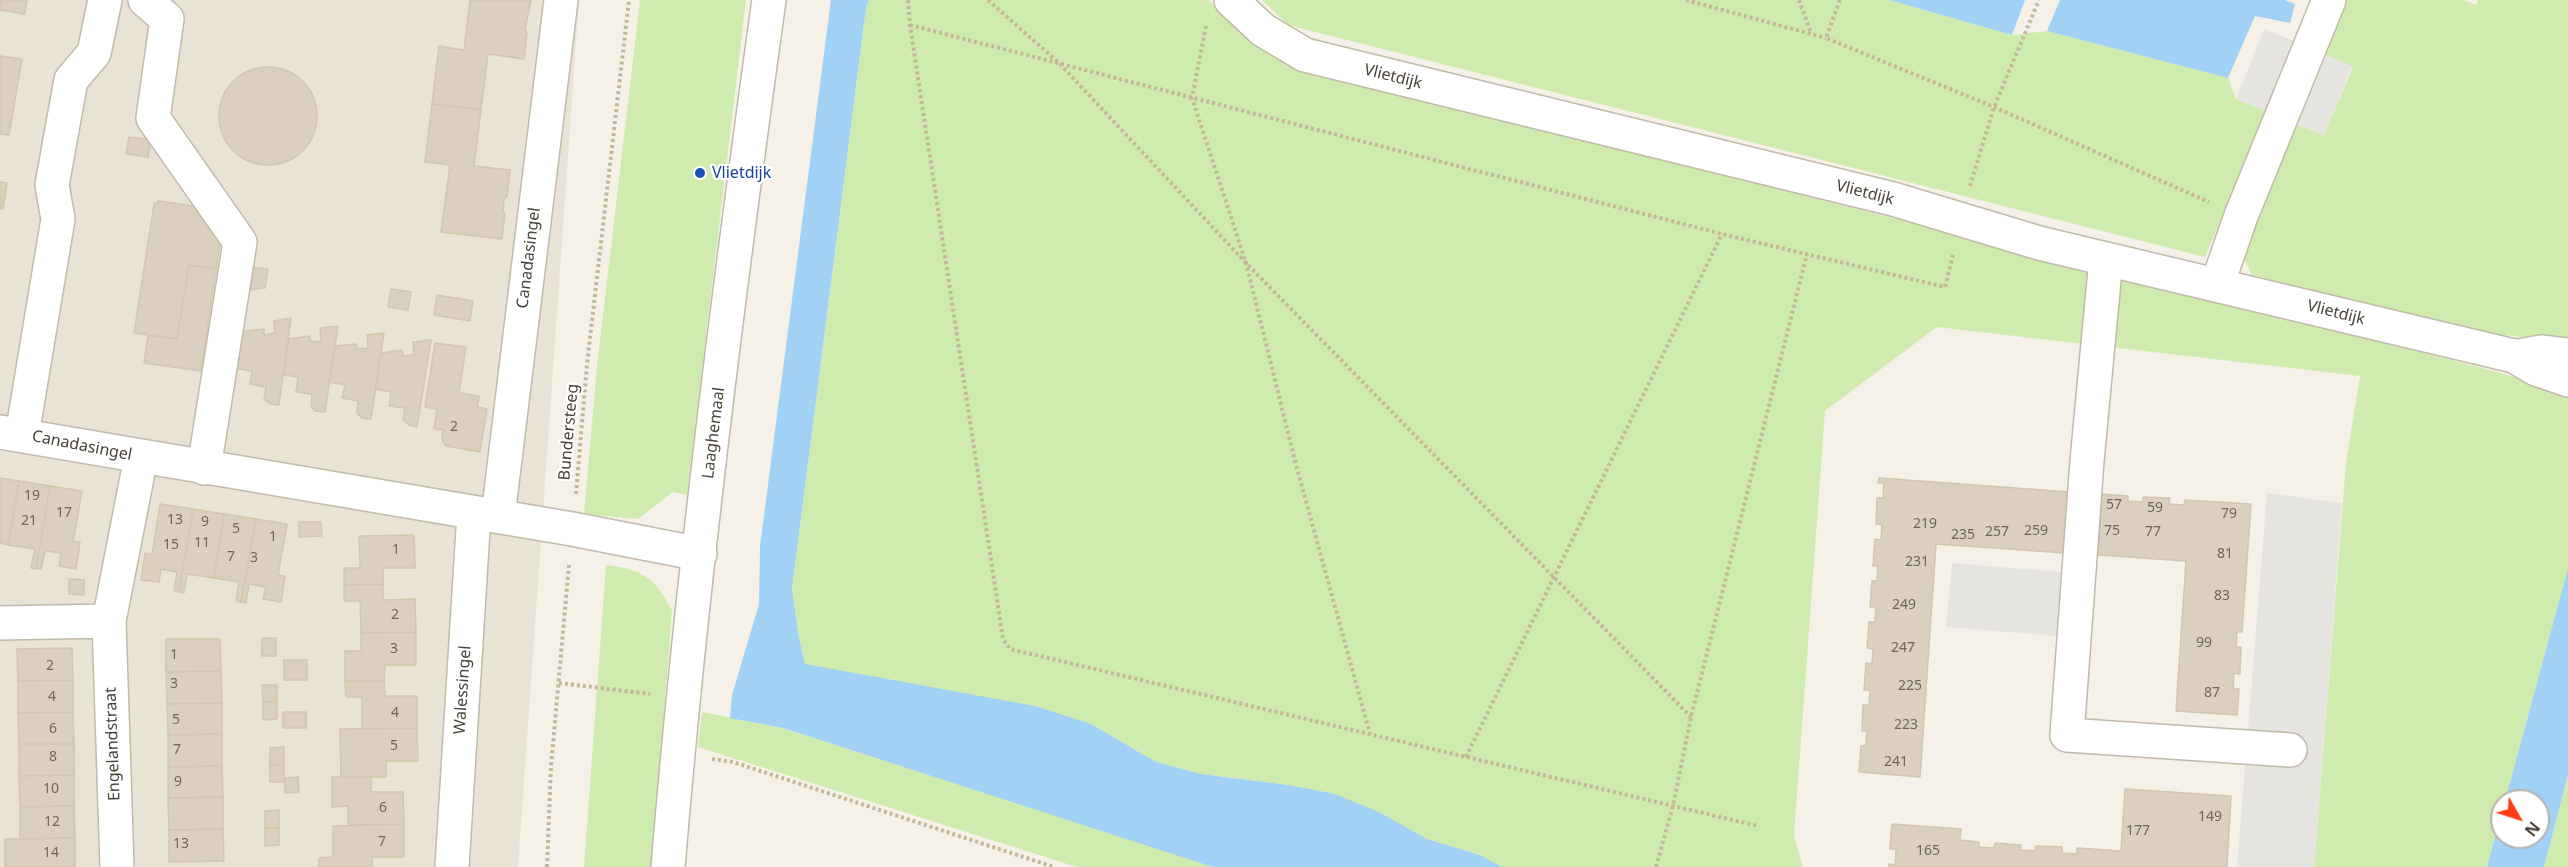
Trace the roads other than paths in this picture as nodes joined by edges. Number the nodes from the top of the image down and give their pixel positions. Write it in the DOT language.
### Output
graph roads {
  1 [pos="105,0"];
  2 [pos="145,0"];
  3 [pos="561,0"];
  4 [pos="769,0"];
  5 [pos="2329,0"];
  6 [pos="1220,8"];
  7 [pos="2106,259"];
  8 [pos="2217,285"];
  9 [pos="2568,355"];
  10 [pos="2514,356"];
  11 [pos="2568,380"];
  12 [pos="11,434"];
  13 [pos="141,457"];
  14 [pos="204,468"];
  15 [pos="486,515"];
  16 [pos="700,554"];
  17 [pos="109,621"];
  18 [pos="0,623"];
  19 [pos="2290,750"];
  20 [pos="117,867"];
  21 [pos="452,867"];
  22 [pos="668,867"];
  1 -- 12 [label="street, Canadasingel"];
  2 -- 14 [label="street"];
  3 -- 15 [label="street, Canadasingel"];
  4 -- 16 [label="street, Laaghemaal"];
  5 -- 8 [label="street"];
  6 -- 7 [label="street, Vlietdijk"];
  7 -- 8 [label="street, Vlietdijk"];
  7 -- 19 [label="street"];
  8 -- 10 [label="street, Vlietdijk"];
  9 -- 10 [label="street, Vlietdijk"];
  10 -- 11 [label="street, Vlietdijk"];
  12 -- 13 [label="street, Canadasingel"];
  13 -- 14 [label="street, Canadasingel"];
  13 -- 17 [label="street, Engelandstraat"];
  14 -- 15 [label="street, Canadasingel"];
  15 -- 16 [label="street, Canadasingel"];
  15 -- 21 [label="street, Walessingel"];
  16 -- 22 [label="street, Laaghemaal"];
  17 -- 18 [label="street"];
  17 -- 20 [label="street, Engelandstraat"];
}
